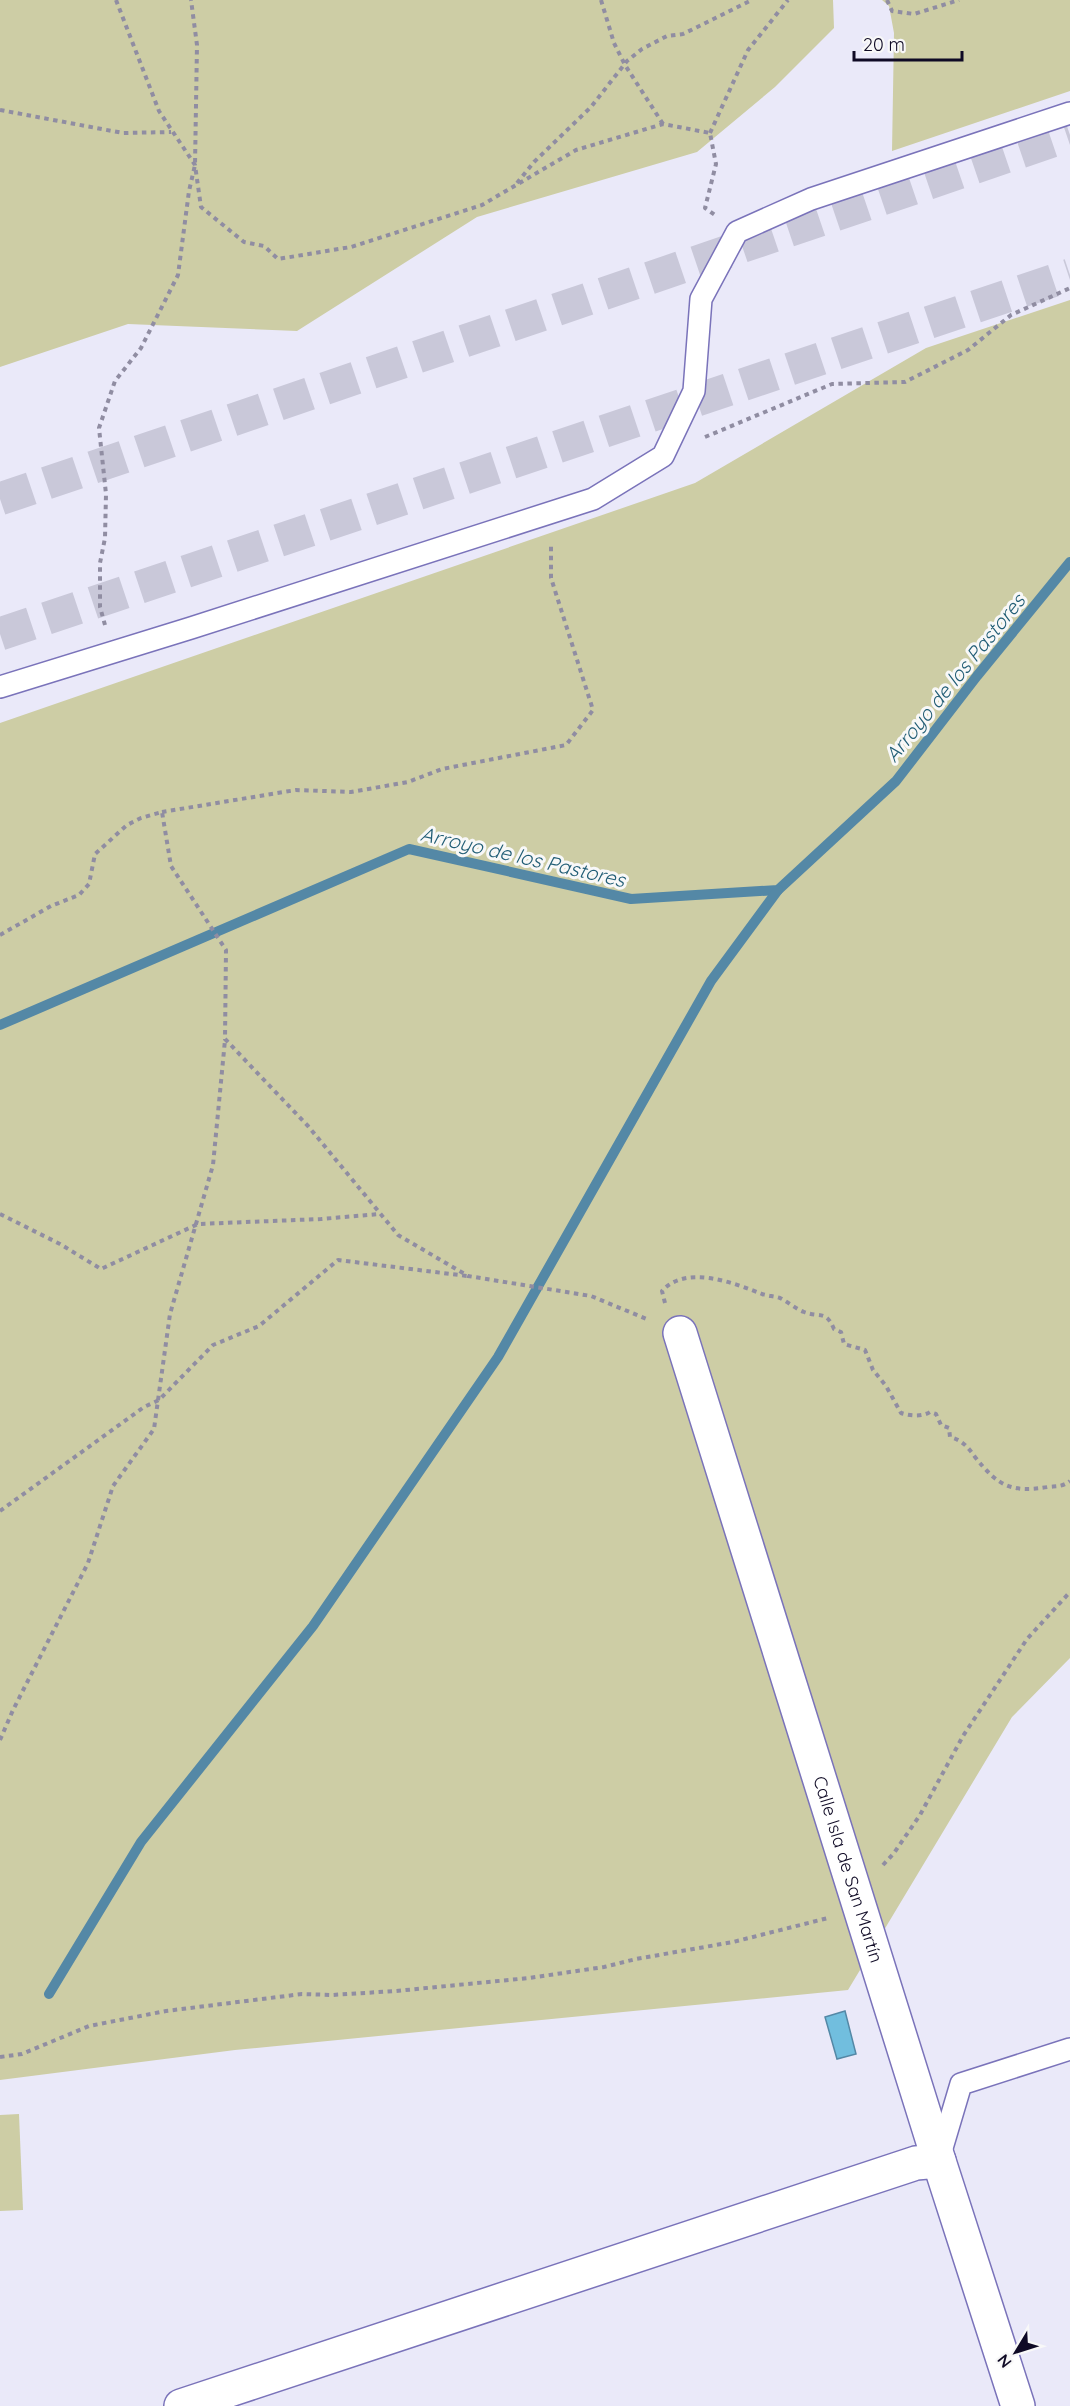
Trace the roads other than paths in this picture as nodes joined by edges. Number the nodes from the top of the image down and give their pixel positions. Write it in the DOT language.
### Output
graph roads {
  1 [pos="1070,113"];
  2 [pos="0,687"];
  3 [pos="672,1330"];
  4 [pos="1070,2049"];
  5 [pos="939,2161"];
  6 [pos="181,2406"];
  7 [pos="1018,2406"];
  1 -- 2 [label="lane"];
  3 -- 5 [label="street, Calle Isla de San Martín"];
  4 -- 5 [label="lane"];
  5 -- 6 [label="street"];
  5 -- 7 [label="street, Calle Isla de San Martín"];
}
